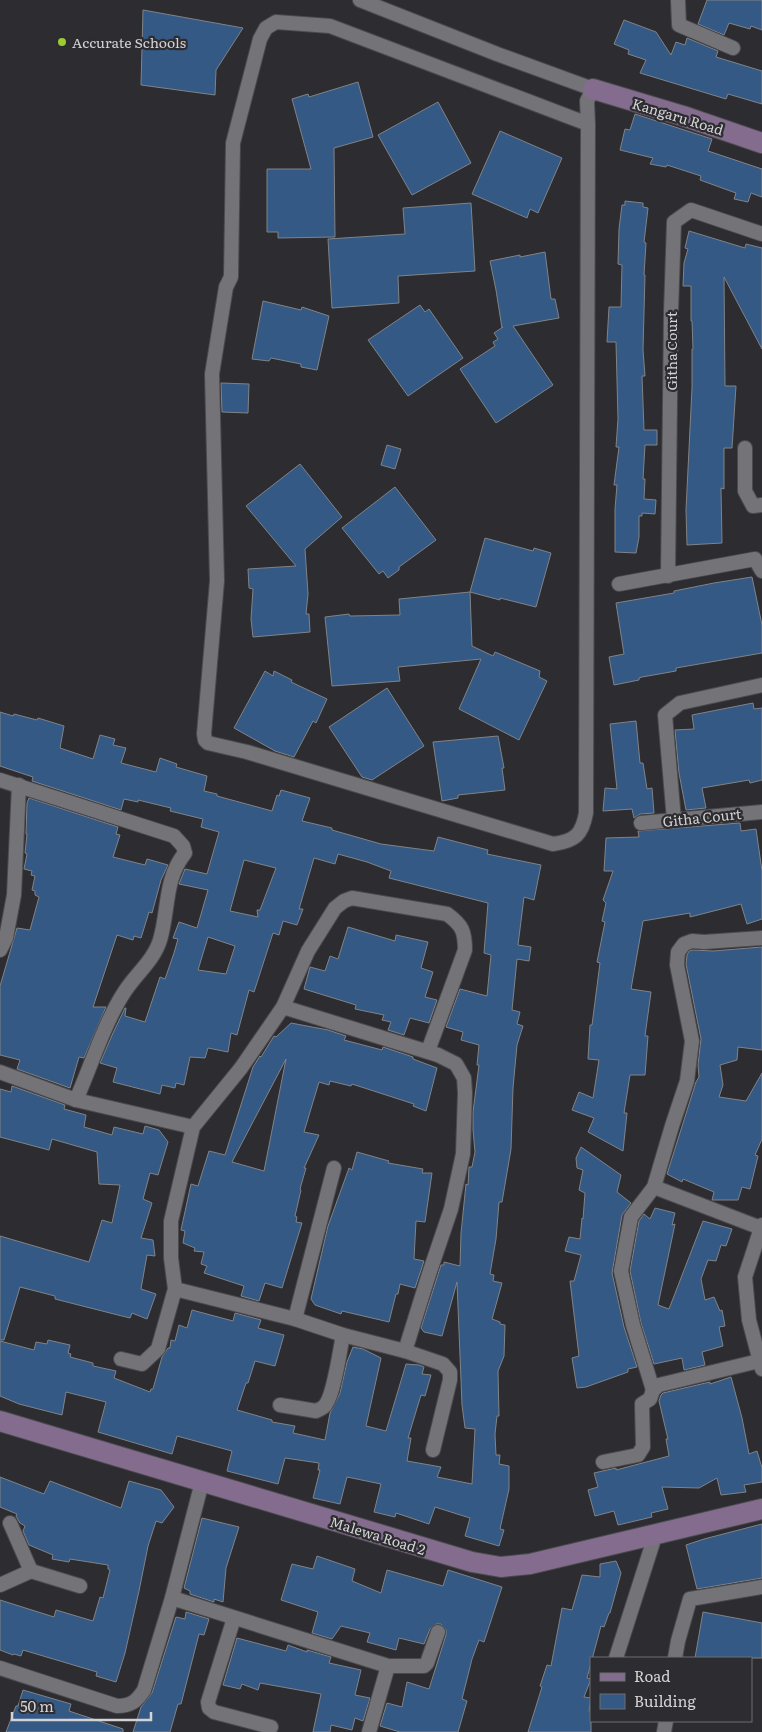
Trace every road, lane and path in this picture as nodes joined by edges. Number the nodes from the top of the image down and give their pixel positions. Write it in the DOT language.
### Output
graph roads {
  1 [pos="360,0"];
  2 [pos="678,0"];
  3 [pos="733,48"];
  4 [pos="593,89"];
  5 [pos="588,124"];
  6 [pos="762,143"];
  7 [pos="762,234"];
  8 [pos="745,448"];
  9 [pos="762,505"];
  10 [pos="762,572"];
  11 [pos="668,576"];
  12 [pos="619,584"];
  13 [pos="762,685"];
  14 [pos="0,780"];
  15 [pos="20,785"];
  16 [pos="762,812"];
  17 [pos="674,820"];
  18 [pos="641,824"];
  19 [pos="762,938"];
  20 [pos="0,950"];
  21 [pos="284,1007"];
  22 [pos="428,1051"];
  23 [pos="0,1072"];
  24 [pos="76,1100"];
  25 [pos="193,1127"];
  26 [pos="334,1168"];
  27 [pos="654,1187"];
  28 [pos="761,1226"];
  29 [pos="175,1289"];
  30 [pos="295,1319"];
  31 [pos="344,1335"];
  32 [pos="405,1351"];
  33 [pos="122,1359"];
  34 [pos="761,1365"];
  35 [pos="653,1390"];
  36 [pos="280,1405"];
  37 [pos="0,1421"];
  38 [pos="432,1450"];
  39 [pos="603,1462"];
  40 [pos="202,1482"];
  41 [pos="762,1509"];
  42 [pos="10,1524"];
  43 [pos="655,1536"];
  44 [pos="32,1572"];
  45 [pos="0,1585"];
  46 [pos="80,1586"];
  47 [pos="762,1586"];
  48 [pos="172,1598"];
  49 [pos="234,1618"];
  50 [pos="438,1632"];
  51 [pos="616,1657"];
  52 [pos="675,1657"];
  53 [pos="388,1666"];
  54 [pos="0,1668"];
  55 [pos="271,1727"];
  56 [pos="368,1732"];
  1 -- 4 [label="street"];
  2 -- 3 [label="street"];
  4 -- 5 [label="street"];
  4 -- 6 [label="main road, Kangaru Road"];
  5 -- 5 [label="street"];
  7 -- 11 [label="street, Githa Court"];
  8 -- 9 [label="street"];
  10 -- 11 [label="street"];
  11 -- 12 [label="street"];
  13 -- 17 [label="street"];
  14 -- 15 [label="street"];
  15 -- 20 [label="street"];
  15 -- 24 [label="street"];
  16 -- 17 [label="street, Githa Court"];
  17 -- 18 [label="street, Githa Court"];
  19 -- 27 [label="street"];
  21 -- 22 [label="street"];
  21 -- 22 [label="street"];
  21 -- 25 [label="street"];
  22 -- 32 [label="street"];
  23 -- 24 [label="street"];
  24 -- 25 [label="street"];
  25 -- 29 [label="street"];
  26 -- 30 [label="street"];
  27 -- 28 [label="street"];
  27 -- 35 [label="street"];
  28 -- 34 [label="street"];
  29 -- 30 [label="street"];
  29 -- 33 [label="street"];
  30 -- 31 [label="street"];
  31 -- 32 [label="street"];
  31 -- 36 [label="street"];
  32 -- 38 [label="street"];
  34 -- 35 [label="street"];
  35 -- 39 [label="street"];
  37 -- 40 [label="main road, Malewa Road 2"];
  40 -- 43 [label="main road, Malewa Road 2"];
  40 -- 48 [label="street"];
  41 -- 43 [label="main road, Malewa Road 2"];
  42 -- 44 [label="street"];
  43 -- 51 [label="street"];
  44 -- 45 [label="street"];
  44 -- 46 [label="street"];
  47 -- 52 [label="street"];
  48 -- 49 [label="street"];
  48 -- 54 [label="street"];
  49 -- 53 [label="street"];
  49 -- 55 [label="street"];
  50 -- 53 [label="street"];
  53 -- 56 [label="street"];
}
